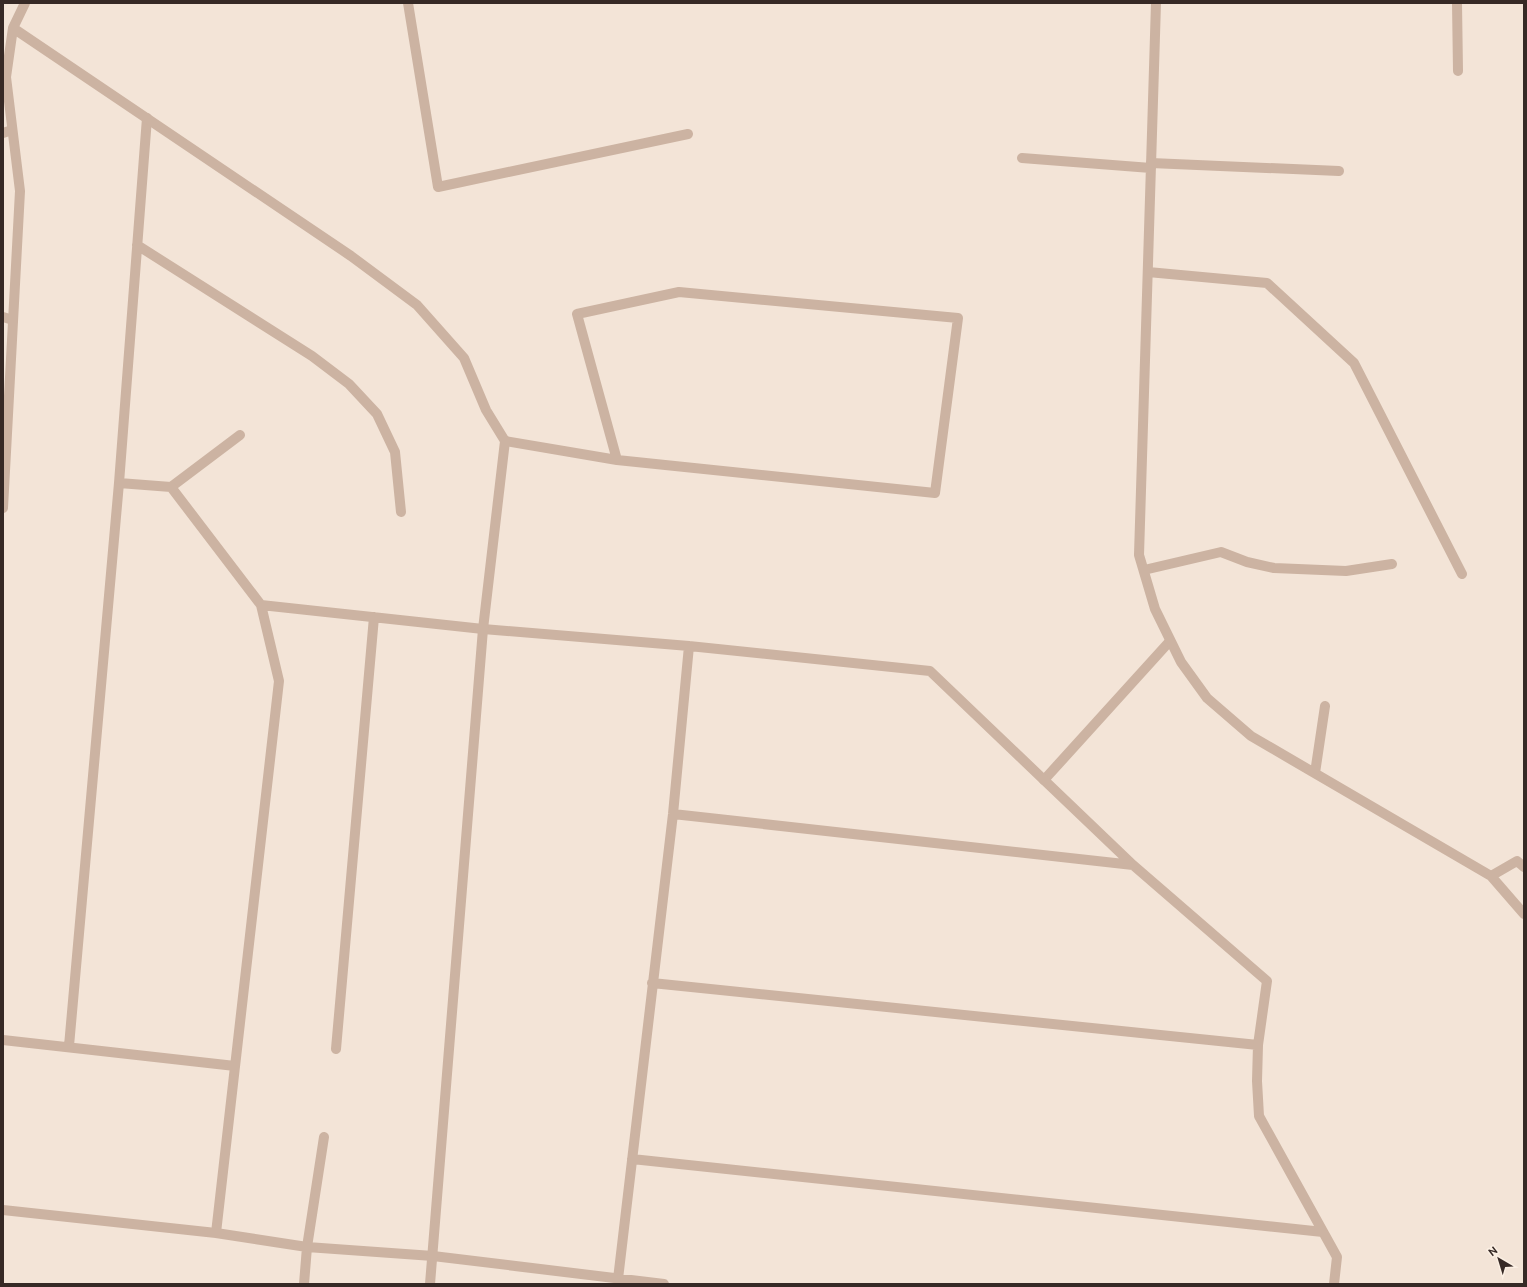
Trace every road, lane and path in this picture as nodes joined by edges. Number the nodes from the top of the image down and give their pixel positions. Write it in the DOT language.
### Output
graph roads {
  1 [pos="25,3"];
  2 [pos="408,3"];
  3 [pos="1156,3"];
  4 [pos="1457,3"];
  5 [pos="14,28"];
  6 [pos="1458,71"];
  7 [pos="147,118"];
  8 [pos="8,132"];
  9 [pos="688,134"];
  10 [pos="1022,158"];
  11 [pos="1151,165"];
  12 [pos="1339,171"];
  13 [pos="137,245"];
  14 [pos="1148,272"];
  15 [pos="8,319"];
  16 [pos="240,435"];
  17 [pos="505,441"];
  18 [pos="617,460"];
  19 [pos="119,483"];
  20 [pos="171,487"];
  21 [pos="3,508"];
  22 [pos="402,512"];
  23 [pos="1392,564"];
  24 [pos="1144,570"];
  25 [pos="1462,574"];
  26 [pos="261,605"];
  27 [pos="374,617"];
  28 [pos="483,629"];
  29 [pos="1170,641"];
  30 [pos="689,646"];
  31 [pos="1325,706"];
  32 [pos="1315,772"];
  33 [pos="1044,780"];
  34 [pos="673,814"];
  35 [pos="1133,865"];
  36 [pos="1524,867"];
  37 [pos="1491,876"];
  38 [pos="1524,914"];
  39 [pos="652,983"];
  40 [pos="3,1040"];
  41 [pos="1258,1045"];
  42 [pos="69,1046"];
  43 [pos="336,1049"];
  44 [pos="235,1066"];
  45 [pos="324,1137"];
  46 [pos="632,1159"];
  47 [pos="3,1210"];
  48 [pos="1323,1232"];
  49 [pos="216,1233"];
  50 [pos="307,1247"];
  51 [pos="433,1256"];
  52 [pos="618,1279"];
  53 [pos="304,1284"];
  54 [pos="430,1284"];
  55 [pos="664,1284"];
  56 [pos="1334,1284"];
  1 -- 5 [label="street"];
  2 -- 9 [label="street"];
  3 -- 11 [label="street"];
  4 -- 6 [label="street"];
  5 -- 7 [label="street"];
  5 -- 8 [label="street"];
  7 -- 13 [label="street"];
  7 -- 17 [label="street"];
  8 -- 15 [label="street"];
  10 -- 11 [label="street"];
  11 -- 12 [label="street"];
  11 -- 14 [label="street"];
  13 -- 19 [label="street"];
  13 -- 22 [label="street"];
  14 -- 24 [label="street"];
  14 -- 25 [label="street"];
  15 -- 21 [label="street"];
  16 -- 20 [label="street"];
  17 -- 18 [label="street"];
  17 -- 28 [label="street"];
  18 -- 18 [label="street"];
  19 -- 20 [label="street"];
  19 -- 42 [label="street"];
  20 -- 26 [label="street"];
  23 -- 24 [label="street"];
  24 -- 29 [label="street"];
  26 -- 27 [label="street"];
  26 -- 44 [label="street"];
  27 -- 28 [label="street"];
  27 -- 43 [label="street"];
  28 -- 30 [label="street"];
  28 -- 51 [label="street"];
  29 -- 32 [label="street"];
  29 -- 33 [label="street"];
  30 -- 33 [label="street"];
  30 -- 34 [label="street"];
  31 -- 32 [label="street"];
  32 -- 37 [label="street"];
  33 -- 35 [label="street"];
  34 -- 35 [label="street"];
  34 -- 39 [label="street"];
  35 -- 41 [label="street"];
  36 -- 37 [label="street"];
  37 -- 38 [label="street"];
  39 -- 41 [label="street"];
  39 -- 46 [label="street"];
  40 -- 42 [label="street"];
  41 -- 48 [label="street"];
  42 -- 44 [label="street"];
  44 -- 49 [label="street"];
  45 -- 50 [label="street"];
  46 -- 48 [label="street"];
  46 -- 52 [label="street"];
  47 -- 49 [label="street"];
  48 -- 56 [label="street"];
  49 -- 50 [label="street"];
  50 -- 51 [label="street"];
  50 -- 53 [label="street"];
  51 -- 52 [label="street"];
  51 -- 54 [label="street"];
  52 -- 55 [label="street"];
}
